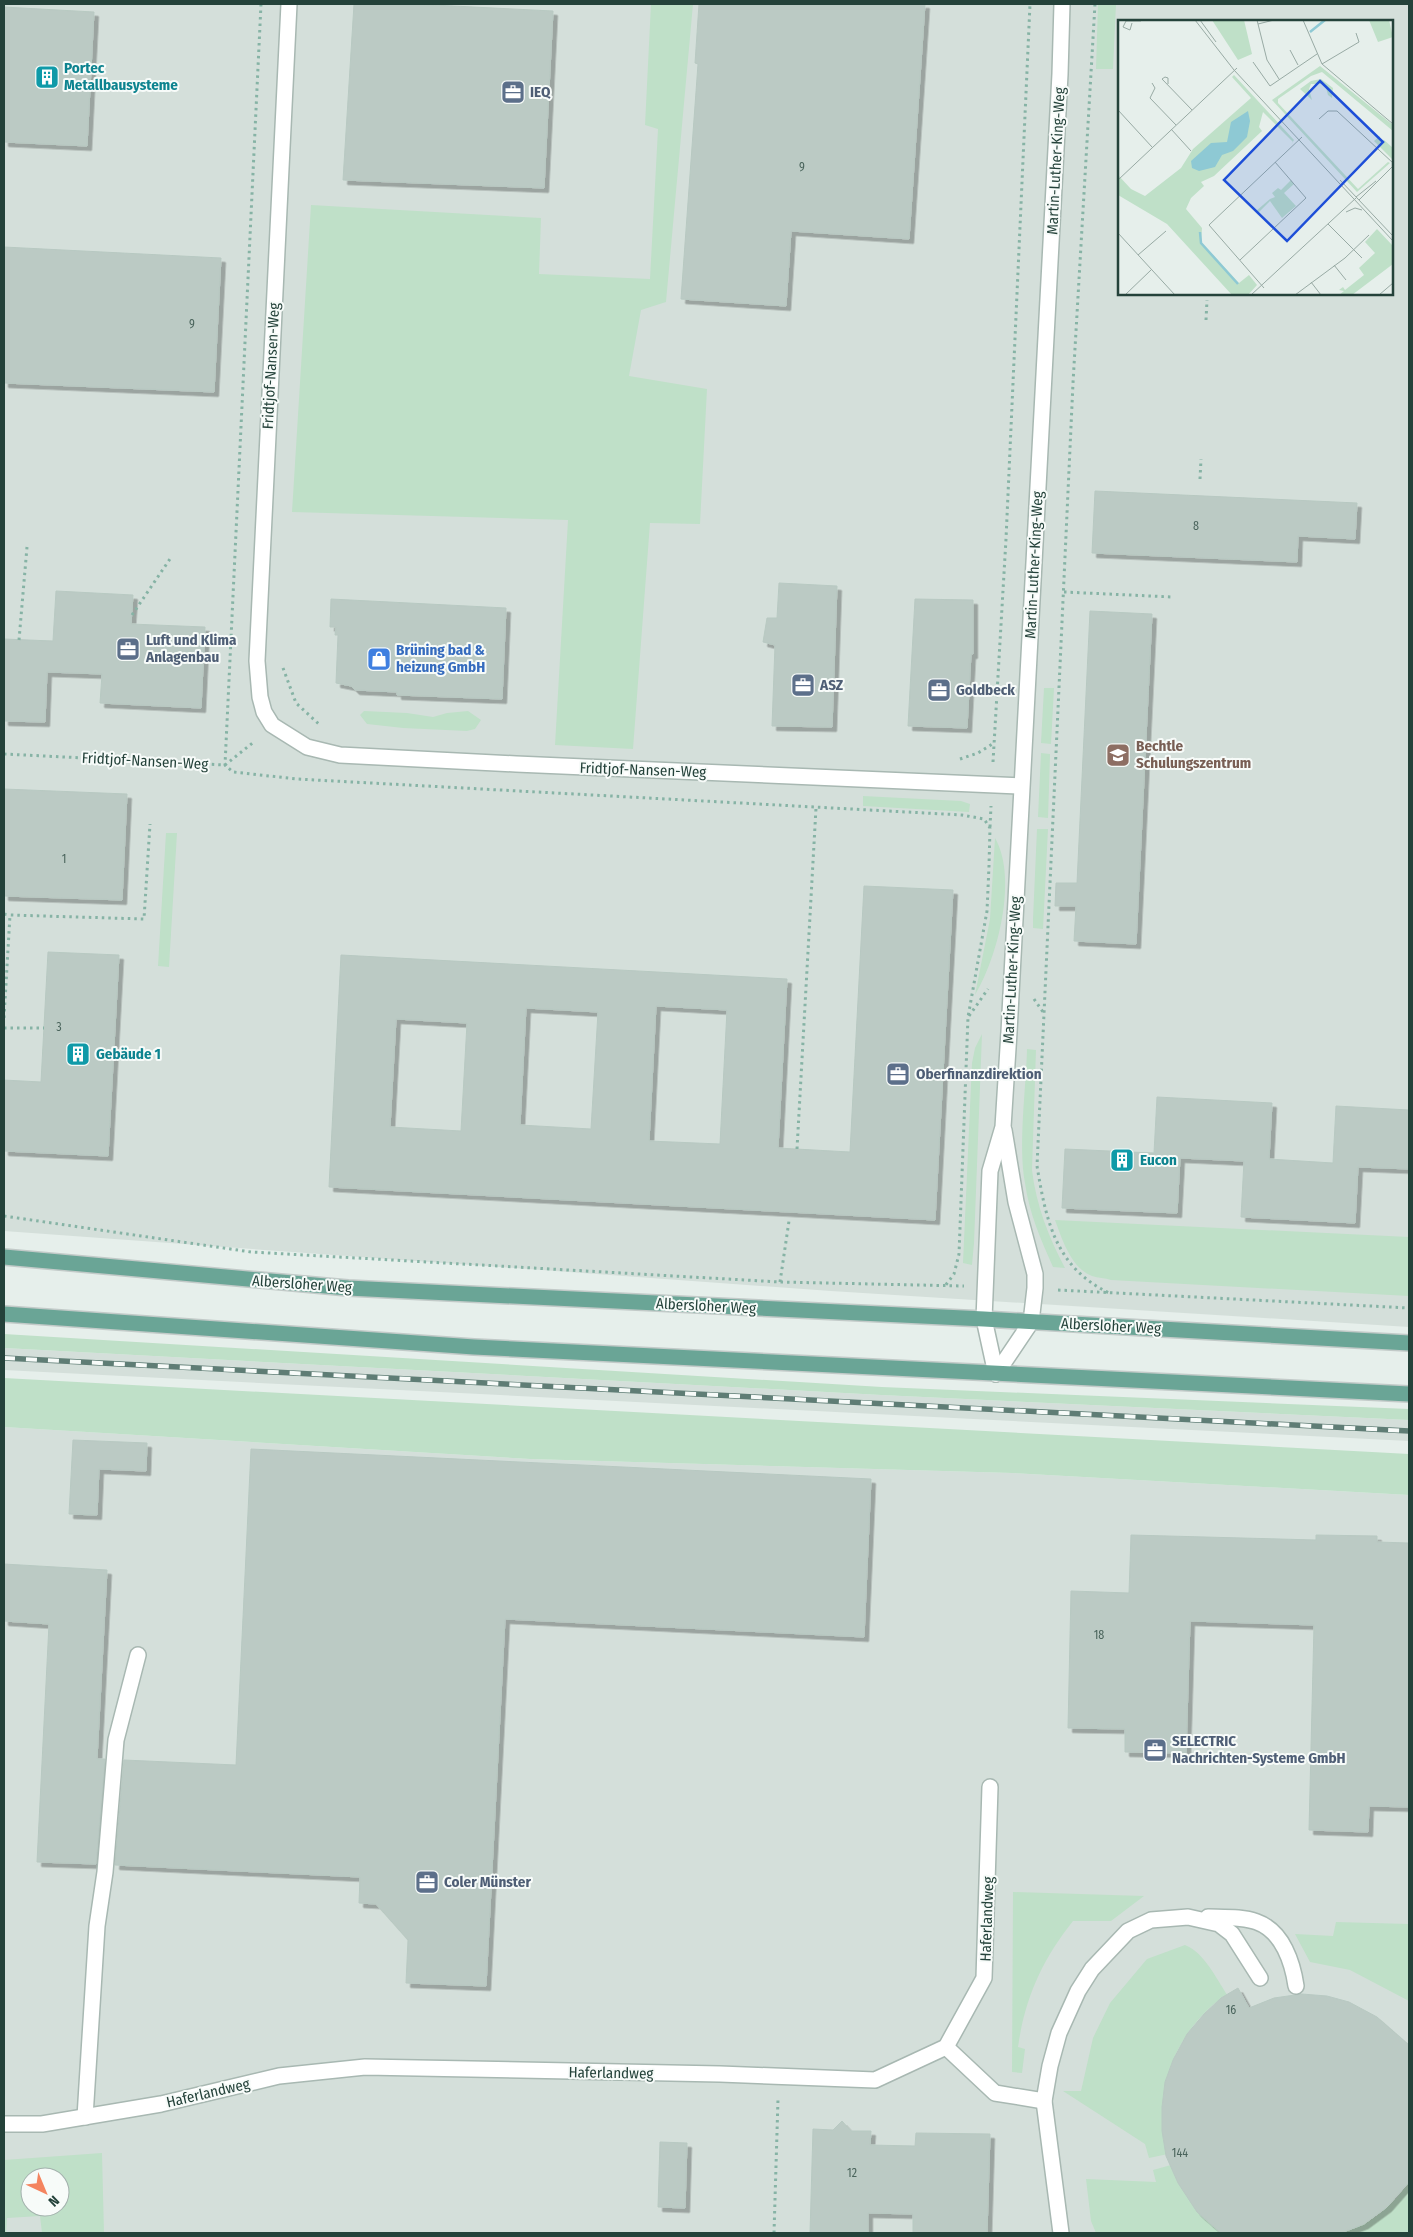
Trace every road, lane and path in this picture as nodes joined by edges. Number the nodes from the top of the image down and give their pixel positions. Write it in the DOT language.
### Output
graph roads {
  1 [pos="261,4"];
  2 [pos="289,4"];
  3 [pos="1030,4"];
  4 [pos="1062,4"];
  5 [pos="1095,4"];
  6 [pos="1206,300"];
  7 [pos="1206,320"];
  8 [pos="1201,459"];
  9 [pos="1200,479"];
  10 [pos="27,547"];
  11 [pos="172,556"];
  12 [pos="1064,592"];
  13 [pos="1172,597"];
  14 [pos="132,615"];
  15 [pos="19,640"];
  16 [pos="281,660"];
  17 [pos="272,725"];
  18 [pos="330,728"];
  19 [pos="994,743"];
  20 [pos="4,754"];
  21 [pos="950,762"];
  22 [pos="226,765"];
  23 [pos="993,784"];
  24 [pos="1021,786"];
  25 [pos="816,808"];
  26 [pos="150,824"];
  27 [pos="990,828"];
  28 [pos="4,914"];
  29 [pos="10,915"];
  30 [pos="4,1018"];
  31 [pos="4,1028"];
  32 [pos="44,1028"];
  33 [pos="1003,1127"];
  34 [pos="797,1149"];
  35 [pos="4,1216"];
  36 [pos="788,1221"];
  37 [pos="4,1257"];
  38 [pos="780,1282"];
  39 [pos="945,1286"];
  40 [pos="986,1286"];
  41 [pos="1035,1288"];
  42 [pos="1111,1294"];
  43 [pos="1409,1308"];
  44 [pos="4,1314"];
  45 [pos="984,1319"];
  46 [pos="1031,1322"];
  47 [pos="1409,1343"];
  48 [pos="996,1374"];
  49 [pos="1409,1394"];
  50 [pos="138,1655"];
  51 [pos="990,1786"];
  52 [pos="1188,1917"];
  53 [pos="1260,1978"];
  54 [pos="1296,1986"];
  55 [pos="946,2047"];
  56 [pos="779,2077"];
  57 [pos="1044,2101"];
  58 [pos="84,2116"];
  59 [pos="4,2124"];
  60 [pos="774,2233"];
  61 [pos="1061,2233"];
  1 -- 22 [label="path"];
  2 -- 17 [label="street, Fridtjof-Nansen-Weg"];
  3 -- 19 [label="path"];
  4 -- 24 [label="street, Martin-Luther-King-Weg"];
  5 -- 12 [label="path"];
  6 -- 7 [label="path"];
  8 -- 9 [label="path"];
  10 -- 15 [label="path"];
  11 -- 14 [label="path"];
  12 -- 13 [label="path"];
  12 -- 42 [label="path"];
  16 -- 18 [label="path"];
  17 -- 22 [label="path, Fridtjof-Nansen-Weg"];
  17 -- 23 [label="street, Fridtjof-Nansen-Weg"];
  19 -- 21 [label="path"];
  19 -- 23 [label="path"];
  20 -- 22 [label="path, Fridtjof-Nansen-Weg"];
  22 -- 25 [label="path"];
  23 -- 24 [label="street, Fridtjof-Nansen-Weg"];
  23 -- 27 [label="path"];
  24 -- 33 [label="street, Martin-Luther-King-Weg"];
  25 -- 27 [label="path"];
  25 -- 34 [label="path"];
  26 -- 29 [label="path"];
  27 -- 39 [label="path"];
  28 -- 29 [label="path"];
  29 -- 30 [label="path"];
  31 -- 32 [label="path"];
  33 -- 40 [label="street, Martin-Luther-King-Weg"];
  33 -- 41 [label="street, Martin-Luther-King-Weg"];
  35 -- 38 [label="path"];
  36 -- 38 [label="path"];
  37 -- 45 [label="main road, Albersloher Weg"];
  38 -- 39 [label="path"];
  39 -- 40 [label="path"];
  40 -- 45 [label="street, Martin-Luther-King-Weg"];
  41 -- 42 [label="path"];
  41 -- 46 [label="street, Martin-Luther-King-Weg"];
  42 -- 43 [label="path"];
  44 -- 48 [label="main road"];
  45 -- 46 [label="main road, Albersloher Weg"];
  45 -- 48 [label="street, Martin-Luther-King-Weg"];
  46 -- 47 [label="main road, Albersloher Weg"];
  46 -- 48 [label="street, Martin-Luther-King-Weg"];
  48 -- 49 [label="main road"];
  50 -- 58 [label="street"];
  51 -- 55 [label="street, Haferlandweg"];
  52 -- 53 [label="street"];
  52 -- 54 [label="street"];
  52 -- 57 [label="street"];
  55 -- 56 [label="street, Haferlandweg"];
  55 -- 57 [label="street"];
  56 -- 58 [label="street, Haferlandweg"];
  56 -- 60 [label="path"];
  57 -- 61 [label="street"];
  58 -- 59 [label="street, Haferlandweg"];
}
